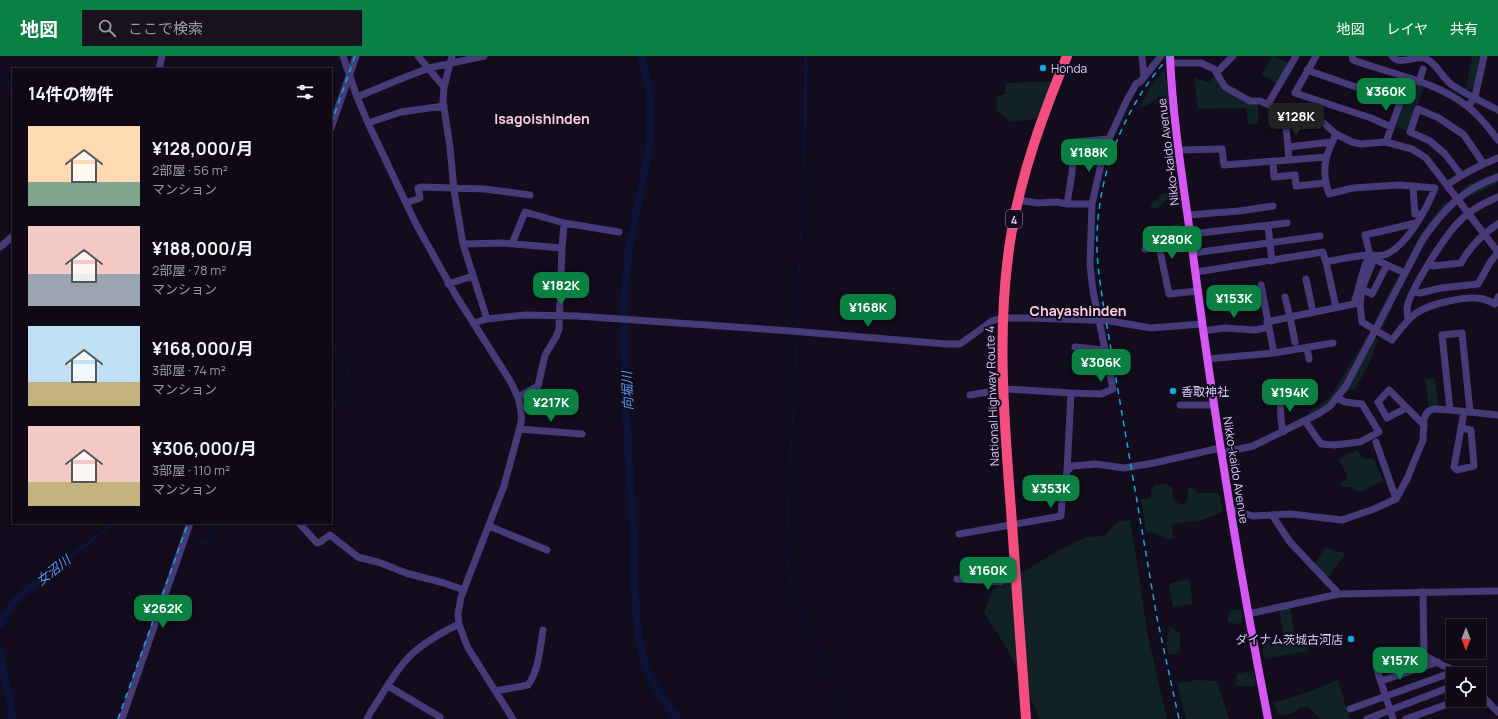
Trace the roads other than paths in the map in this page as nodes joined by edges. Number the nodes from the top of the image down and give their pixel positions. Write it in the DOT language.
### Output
graph roads {
  1 [pos="162,56"];
  2 [pos="343,56"];
  3 [pos="356,56"];
  4 [pos="418,56"];
  5 [pos="452,56"];
  6 [pos="484,56"];
  7 [pos="1067,56"];
  8 [pos="1142,56"];
  9 [pos="1161,56"];
  10 [pos="1233,56"];
  11 [pos="1296,56"];
  12 [pos="1316,56"];
  13 [pos="1352,56"];
  14 [pos="1392,56"];
  15 [pos="1484,56"];
  16 [pos="1171,60"];
  17 [pos="1187,60"];
  18 [pos="1364,60"];
  19 [pos="451,64"];
  20 [pos="159,68"];
  21 [pos="429,68"];
  22 [pos="1423,69"];
  23 [pos="1308,70"];
  24 [pos="1216,72"];
  25 [pos="349,76"];
  26 [pos="1144,77"];
  27 [pos="1409,78"];
  28 [pos="1419,82"];
  29 [pos="444,88"];
  30 [pos="357,97"];
  31 [pos="1475,97"];
  32 [pos="1399,102"];
  33 [pos="1268,104"];
  34 [pos="444,106"];
  35 [pos="1468,106"];
  36 [pos="1498,110"];
  37 [pos="1292,112"];
  38 [pos="368,123"];
  39 [pos="332,125"];
  40 [pos="1391,127"];
  41 [pos="1336,134"];
  42 [pos="1109,139"];
  43 [pos="1498,140"];
  44 [pos="1332,142"];
  45 [pos="1386,142"];
  46 [pos="1288,146"];
  47 [pos="1180,150"];
  48 [pos="1326,156"];
  49 [pos="1498,158"];
  50 [pos="1289,160"];
  51 [pos="1273,161"];
  52 [pos="1483,163"];
  53 [pos="1439,175"];
  54 [pos="1461,175"];
  55 [pos="1498,178"];
  56 [pos="1325,183"];
  57 [pos="1447,185"];
  58 [pos="1413,187"];
  59 [pos="454,188"];
  60 [pos="1435,188"];
  61 [pos="530,195"];
  62 [pos="1498,197"];
  63 [pos="1457,199"];
  64 [pos="1018,200"];
  65 [pos="406,203"];
  66 [pos="1068,204"];
  67 [pos="1092,204"];
  68 [pos="1273,206"];
  69 [pos="1422,214"];
  70 [pos="1468,214"];
  71 [pos="1188,215"];
  72 [pos="564,223"];
  73 [pos="1287,223"];
  74 [pos="1416,224"];
  75 [pos="1498,224"];
  76 [pos="1268,226"];
  77 [pos="619,232"];
  78 [pos="1484,233"];
  79 [pos="1191,234"];
  80 [pos="1320,236"];
  81 [pos="12,237"];
  82 [pos="1270,243"];
  83 [pos="463,244"];
  84 [pos="512,244"];
  85 [pos="0,247"];
  86 [pos="562,248"];
  87 [pos="1145,249"];
  88 [pos="1193,253"];
  89 [pos="1498,253"];
  90 [pos="1370,255"];
  91 [pos="1272,261"];
  92 [pos="1326,262"];
  93 [pos="1430,263"];
  94 [pos="1387,265"];
  95 [pos="1196,272"];
  96 [pos="1405,273"];
  97 [pos="473,276"];
  98 [pos="1306,279"];
  99 [pos="448,284"];
  100 [pos="1261,285"];
  101 [pos="1362,289"];
  102 [pos="1198,291"];
  103 [pos="1414,292"];
  104 [pos="1285,297"];
  105 [pos="1497,302"];
  106 [pos="1336,307"];
  107 [pos="1313,312"];
  108 [pos="560,316"];
  109 [pos="1290,317"];
  110 [pos="1002,318"];
  111 [pos="486,319"];
  112 [pos="1408,320"];
  113 [pos="1100,321"];
  114 [pos="473,323"];
  115 [pos="1268,325"];
  116 [pos="1203,328"];
  117 [pos="1375,330"];
  118 [pos="1295,342"];
  119 [pos="1333,343"];
  120 [pos="1075,347"];
  121 [pos="1307,348"];
  122 [pos="1104,350"];
  123 [pos="1274,353"];
  124 [pos="1207,359"];
  125 [pos="1309,359"];
  126 [pos="1003,390"];
  127 [pos="1071,393"];
  128 [pos="970,395"];
  129 [pos="518,397"];
  130 [pos="1280,397"];
  131 [pos="1337,398"];
  132 [pos="1180,405"];
  133 [pos="1214,405"];
  134 [pos="1406,408"];
  135 [pos="1450,410"];
  136 [pos="1467,412"];
  137 [pos="1498,415"];
  138 [pos="1305,421"];
  139 [pos="1424,425"];
  140 [pos="1461,428"];
  141 [pos="519,429"];
  142 [pos="1283,432"];
  143 [pos="582,434"];
  144 [pos="1376,442"];
  145 [pos="1220,451"];
  146 [pos="1067,471"];
  147 [pos="1396,499"];
  148 [pos="1230,509"];
  149 [pos="1272,515"];
  150 [pos="300,524"];
  151 [pos="1012,525"];
  152 [pos="489,526"];
  153 [pos="188,528"];
  154 [pos="959,534"];
  155 [pos="547,550"];
  156 [pos="1015,575"];
  157 [pos="957,579"];
  158 [pos="464,590"];
  159 [pos="1498,591"];
  160 [pos="1422,592"];
  161 [pos="1339,594"];
  162 [pos="1248,614"];
  163 [pos="459,624"];
  164 [pos="543,630"];
  165 [pos="1424,654"];
  166 [pos="1437,662"];
  167 [pos="1447,667"];
  168 [pos="1446,677"];
  169 [pos="1381,681"];
  170 [pos="388,686"];
  171 [pos="1446,689"];
  172 [pos="496,691"];
  173 [pos="1386,696"];
  174 [pos="1486,700"];
  175 [pos="1446,705"];
  176 [pos="1350,709"];
  177 [pos="1390,710"];
  178 [pos="1498,712"];
  179 [pos="440,716"];
  180 [pos="122,719"];
  181 [pos="367,719"];
  182 [pos="513,719"];
  183 [pos="1026,719"];
  184 [pos="1268,719"];
  185 [pos="1367,719"];
  186 [pos="1394,719"];
  187 [pos="1406,719"];
  1 -- 20 [label="street"];
  2 -- 25 [label="street"];
  3 -- 25 [label="street"];
  4 -- 21 [label="street"];
  5 -- 19 [label="street"];
  6 -- 19 [label="street"];
  7 -- 64 [label="highway, National Highway Route 4 / 4"];
  8 -- 26 [label="street"];
  9 -- 26 [label="street"];
  10 -- 24 [label="street"];
  11 -- 33 [label="street"];
  12 -- 23 [label="street"];
  13 -- 18 [label="street"];
  14 -- 31 [label="street"];
  15 -- 31 [label="street"];
  16 -- 17 [label="street"];
  16 -- 47 [label="main road, Nikko-kaido Avenue"];
  17 -- 24 [label="street"];
  18 -- 27 [label="street"];
  19 -- 21 [label="street"];
  19 -- 29 [label="street"];
  21 -- 29 [label="street"];
  21 -- 30 [label="street"];
  22 -- 28 [label="street"];
  23 -- 32 [label="street"];
  23 -- 40 [label="street"];
  24 -- 33 [label="street"];
  25 -- 30 [label="street"];
  25 -- 39 [label="street"];
  26 -- 42 [label="street"];
  27 -- 28 [label="street"];
  27 -- 32 [label="street"];
  28 -- 35 [label="street"];
  29 -- 34 [label="street"];
  30 -- 38 [label="street"];
  31 -- 35 [label="street"];
  31 -- 36 [label="street"];
  32 -- 40 [label="street"];
  33 -- 37 [label="street"];
  34 -- 38 [label="street"];
  34 -- 59 [label="street"];
  35 -- 43 [label="street"];
  37 -- 41 [label="street"];
  37 -- 46 [label="street"];
  38 -- 65 [label="street"];
  40 -- 45 [label="street"];
  41 -- 44 [label="street"];
  41 -- 45 [label="street"];
  42 -- 66 [label="street"];
  42 -- 67 [label="street"];
  44 -- 46 [label="street"];
  44 -- 48 [label="street"];
  45 -- 53 [label="street"];
  46 -- 50 [label="street"];
  47 -- 51 [label="street"];
  47 -- 71 [label="main road, Nikko-kaido Avenue"];
  48 -- 50 [label="street"];
  48 -- 56 [label="street"];
  49 -- 52 [label="street"];
  50 -- 51 [label="street"];
  51 -- 56 [label="street"];
  52 -- 54 [label="street"];
  52 -- 54 [label="street"];
  53 -- 57 [label="street"];
  53 -- 60 [label="street"];
  54 -- 57 [label="street"];
  55 -- 63 [label="street"];
  56 -- 58 [label="street"];
  57 -- 63 [label="street"];
  58 -- 60 [label="street"];
  58 -- 69 [label="street"];
  59 -- 61 [label="street"];
  59 -- 65 [label="street"];
  59 -- 83 [label="street"];
  60 -- 69 [label="street"];
  62 -- 70 [label="street"];
  63 -- 70 [label="street"];
  63 -- 96 [label="street"];
  64 -- 66 [label="street"];
  64 -- 110 [label="highway, National Highway Route 4 / 4"];
  65 -- 99 [label="street"];
  66 -- 67 [label="street"];
  67 -- 113 [label="street"];
  68 -- 71 [label="street"];
  69 -- 74 [label="street"];
  70 -- 78 [label="street"];
  70 -- 93 [label="street"];
  71 -- 79 [label="main road, Nikko-kaido Avenue"];
  72 -- 77 [label="street"];
  72 -- 84 [label="street"];
  72 -- 86 [label="street"];
  73 -- 76 [label="street"];
  74 -- 90 [label="street"];
  74 -- 90 [label="street"];
  75 -- 78 [label="street"];
  76 -- 79 [label="street"];
  76 -- 82 [label="street"];
  78 -- 89 [label="street"];
  78 -- 93 [label="street"];
  79 -- 88 [label="main road, Nikko-kaido Avenue"];
  80 -- 82 [label="street"];
  81 -- 85 [label="street"];
  82 -- 88 [label="street"];
  82 -- 91 [label="street"];
  83 -- 84 [label="street"];
  83 -- 97 [label="street"];
  84 -- 86 [label="street"];
  86 -- 108 [label="street"];
  87 -- 102 [label="street"];
  88 -- 95 [label="main road, Nikko-kaido Avenue"];
  89 -- 103 [label="street"];
  90 -- 92 [label="street"];
  90 -- 106 [label="street"];
  91 -- 92 [label="street"];
  91 -- 95 [label="street"];
  92 -- 106 [label="street"];
  93 -- 103 [label="street"];
  94 -- 96 [label="street"];
  94 -- 101 [label="street"];
  94 -- 101 [label="street"];
  95 -- 102 [label="main road, Nikko-kaido Avenue"];
  96 -- 117 [label="street"];
  97 -- 99 [label="street"];
  97 -- 111 [label="street"];
  98 -- 107 [label="street"];
  99 -- 114 [label="street"];
  100 -- 115 [label="street"];
  101 -- 117 [label="street"];
  102 -- 116 [label="main road, Nikko-kaido Avenue"];
  103 -- 112 [label="street"];
  104 -- 109 [label="street"];
  105 -- 112 [label="street"];
  106 -- 107 [label="street"];
  107 -- 109 [label="street"];
  108 -- 110 [label="street"];
  108 -- 111 [label="street"];
  108 -- 129 [label="street"];
  109 -- 115 [label="street"];
  109 -- 118 [label="street"];
  110 -- 113 [label="street"];
  110 -- 126 [label="highway, National Highway Route 4 / 4"];
  111 -- 114 [label="street"];
  112 -- 117 [label="street"];
  113 -- 116 [label="street"];
  113 -- 122 [label="street"];
  114 -- 129 [label="street"];
  115 -- 116 [label="street"];
  115 -- 123 [label="street"];
  116 -- 124 [label="main road, Nikko-kaido Avenue"];
  117 -- 131 [label="street"];
  119 -- 121 [label="street"];
  120 -- 122 [label="street"];
  121 -- 123 [label="street"];
  121 -- 125 [label="street"];
  122 -- 127 [label="street"];
  123 -- 124 [label="street"];
  124 -- 133 [label="main road, Nikko-kaido Avenue"];
  126 -- 127 [label="street"];
  126 -- 128 [label="street"];
  126 -- 151 [label="highway, National Highway Route 4 / 4"];
  127 -- 146 [label="street"];
  129 -- 141 [label="street"];
  130 -- 142 [label="street"];
  131 -- 138 [label="street"];
  131 -- 138 [label="street"];
  132 -- 133 [label="street"];
  133 -- 145 [label="main road, Nikko-kaido Avenue"];
  134 -- 139 [label="street"];
  135 -- 136 [label="street"];
  135 -- 136 [label="street"];
  135 -- 139 [label="street"];
  136 -- 137 [label="street"];
  136 -- 140 [label="street"];
  138 -- 142 [label="street"];
  139 -- 147 [label="street"];
  140 -- 140 [label="street"];
  141 -- 143 [label="street"];
  141 -- 152 [label="street"];
  142 -- 145 [label="street"];
  144 -- 147 [label="street"];
  145 -- 146 [label="street"];
  145 -- 148 [label="main road, Nikko-kaido Avenue"];
  146 -- 151 [label="street"];
  147 -- 149 [label="street"];
  148 -- 149 [label="street"];
  148 -- 162 [label="main road, Nikko-kaido Avenue"];
  149 -- 161 [label="street"];
  150 -- 158 [label="street"];
  151 -- 154 [label="street"];
  151 -- 156 [label="highway, National Highway Route 4 / 4"];
  152 -- 155 [label="street"];
  152 -- 158 [label="street"];
  153 -- 180 [label="street"];
  156 -- 157 [label="street"];
  156 -- 183 [label="highway, National Highway Route 4 / 4"];
  158 -- 163 [label="street"];
  159 -- 160 [label="street"];
  160 -- 161 [label="street"];
  160 -- 165 [label="street"];
  161 -- 162 [label="street"];
  162 -- 184 [label="main road, Nikko-kaido Avenue"];
  163 -- 170 [label="street"];
  163 -- 172 [label="street"];
  164 -- 172 [label="street"];
  165 -- 166 [label="street"];
  165 -- 169 [label="street"];
  166 -- 167 [label="street"];
  166 -- 169 [label="street"];
  168 -- 173 [label="street"];
  169 -- 173 [label="street"];
  170 -- 179 [label="street"];
  170 -- 181 [label="street"];
  171 -- 177 [label="street"];
  172 -- 182 [label="street"];
  173 -- 176 [label="street"];
  173 -- 177 [label="street"];
  174 -- 178 [label="street"];
  175 -- 187 [label="street"];
  177 -- 185 [label="street"];
  177 -- 186 [label="street"];
}
